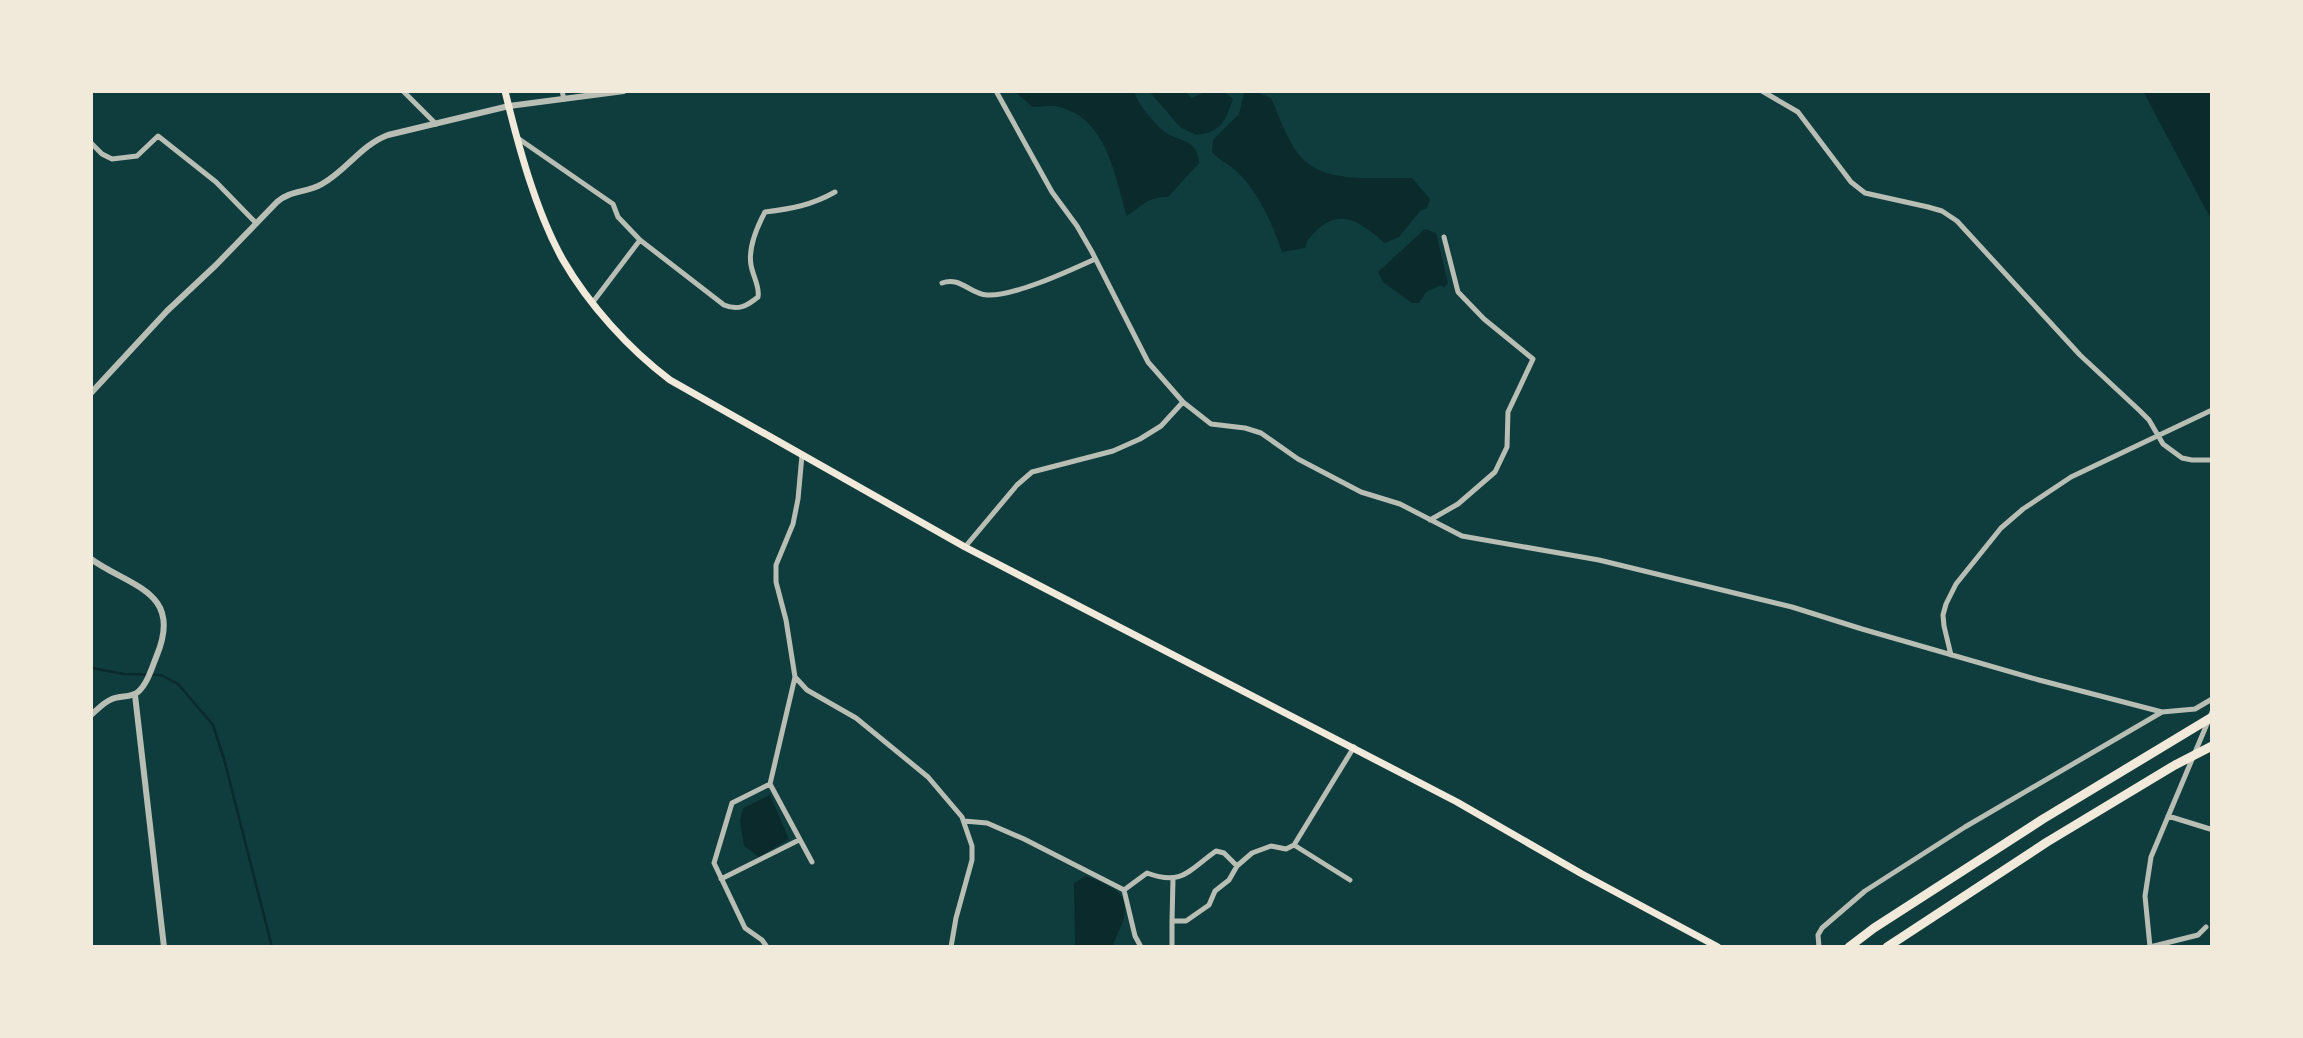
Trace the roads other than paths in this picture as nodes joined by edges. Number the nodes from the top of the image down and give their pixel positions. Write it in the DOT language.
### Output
graph roads {
  1 [pos="402,91"];
  2 [pos="505,91"];
  3 [pos="624,91"];
  4 [pos="996,91"];
  5 [pos="1762,91"];
  6 [pos="563,95"];
  7 [pos="509,106"];
  8 [pos="436,124"];
  9 [pos="519,139"];
  10 [pos="91,143"];
  11 [pos="835,192"];
  12 [pos="256,223"];
  13 [pos="1444,237"];
  14 [pos="640,240"];
  15 [pos="1095,259"];
  16 [pos="942,283"];
  17 [pos="593,302"];
  18 [pos="91,393"];
  19 [pos="1182,402"];
  20 [pos="2212,410"];
  21 [pos="2158,436"];
  22 [pos="802,455"];
  23 [pos="2212,460"];
  24 [pos="1430,520"];
  25 [pos="965,547"];
  26 [pos="91,559"];
  27 [pos="1951,655"];
  28 [pos="794,677"];
  29 [pos="135,695"];
  30 [pos="2212,699"];
  31 [pos="2162,712"];
  32 [pos="2212,714"];
  33 [pos="91,715"];
  34 [pos="2212,746"];
  35 [pos="1354,747"];
  36 [pos="770,784"];
  37 [pos="2168,816"];
  38 [pos="964,821"];
  39 [pos="2210,829"];
  40 [pos="799,840"];
  41 [pos="1294,845"];
  42 [pos="813,862"];
  43 [pos="1237,866"];
  44 [pos="720,878"];
  45 [pos="1173,880"];
  46 [pos="1350,880"];
  47 [pos="1124,890"];
  48 [pos="1172,921"];
  49 [pos="2206,927"];
  50 [pos="1135,936"];
  51 [pos="1888,946"];
  52 [pos="164,947"];
  53 [pos="767,947"];
  54 [pos="951,947"];
  55 [pos="1135,947"];
  56 [pos="1141,947"];
  57 [pos="1172,947"];
  58 [pos="1718,947"];
  59 [pos="1819,947"];
  60 [pos="1849,947"];
  61 [pos="2150,947"];
  1 -- 8 [label="street"];
  2 -- 7 [label="main road"];
  3 -- 6 [label="street"];
  4 -- 15 [label="street"];
  5 -- 21 [label="street"];
  6 -- 7 [label="street"];
  7 -- 8 [label="street"];
  7 -- 9 [label="main road"];
  8 -- 12 [label="street"];
  9 -- 14 [label="street"];
  9 -- 17 [label="main road"];
  10 -- 12 [label="street"];
  11 -- 14 [label="street"];
  12 -- 18 [label="street"];
  13 -- 24 [label="street"];
  14 -- 17 [label="street"];
  15 -- 16 [label="street"];
  15 -- 19 [label="street"];
  17 -- 22 [label="main road"];
  19 -- 24 [label="street"];
  19 -- 25 [label="street"];
  20 -- 21 [label="street"];
  21 -- 23 [label="street"];
  21 -- 27 [label="street"];
  22 -- 25 [label="main road"];
  22 -- 28 [label="street"];
  24 -- 27 [label="street"];
  25 -- 35 [label="main road"];
  26 -- 29 [label="street"];
  27 -- 31 [label="street"];
  28 -- 36 [label="street"];
  28 -- 38 [label="street"];
  29 -- 33 [label="street"];
  29 -- 52 [label="street"];
  30 -- 31 [label="street"];
  31 -- 59 [label="street"];
  32 -- 37 [label="street"];
  32 -- 60 [label="highway"];
  34 -- 51 [label="highway"];
  35 -- 41 [label="street"];
  35 -- 58 [label="main road"];
  36 -- 40 [label="street"];
  36 -- 44 [label="street"];
  37 -- 39 [label="street"];
  37 -- 61 [label="street"];
  38 -- 47 [label="street"];
  38 -- 54 [label="street"];
  40 -- 42 [label="street"];
  40 -- 44 [label="street"];
  41 -- 43 [label="street"];
  41 -- 46 [label="street"];
  43 -- 45 [label="street"];
  43 -- 48 [label="street"];
  44 -- 53 [label="street"];
  45 -- 47 [label="street"];
  45 -- 48 [label="street"];
  47 -- 50 [label="street"];
  48 -- 57 [label="street"];
  49 -- 61 [label="street"];
  50 -- 55 [label="street"];
  50 -- 56 [label="street"];
}
